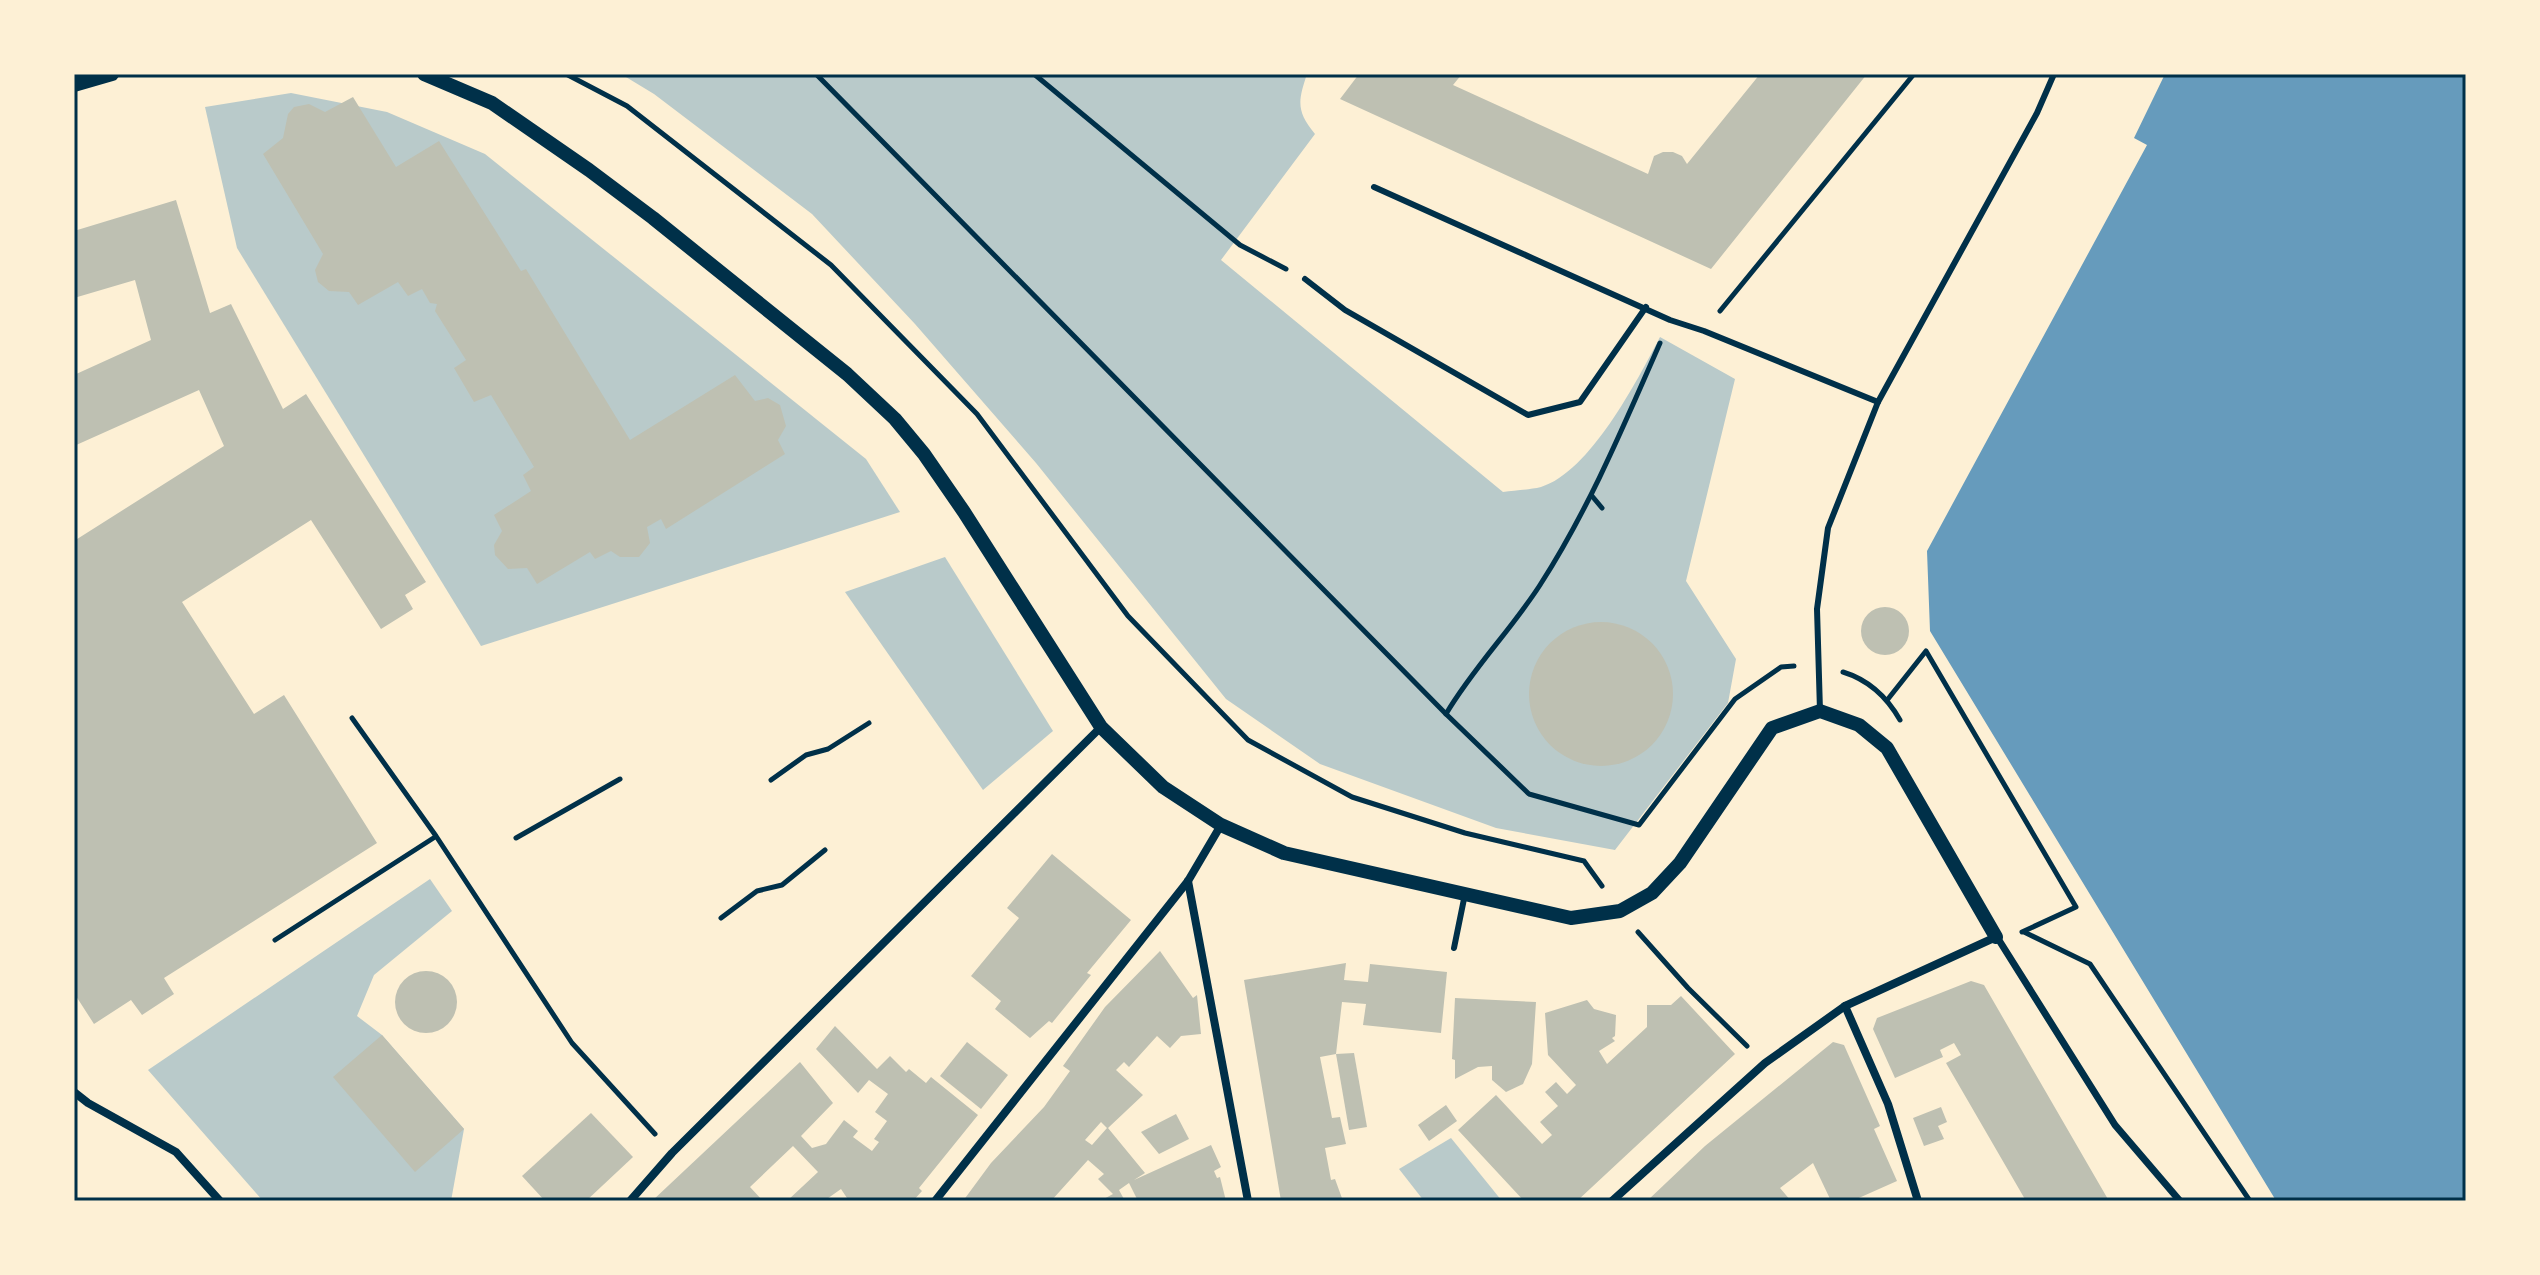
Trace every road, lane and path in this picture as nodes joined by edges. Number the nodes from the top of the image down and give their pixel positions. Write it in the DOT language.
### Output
graph roads {
  1 [pos="112,74"];
  2 [pos="424,74"];
  3 [pos="566,74"];
  4 [pos="816,74"];
  5 [pos="1034,74"];
  6 [pos="1914,74"];
  7 [pos="2054,74"];
  8 [pos="74,85"];
  9 [pos="1374,187"];
  10 [pos="1305,279"];
  11 [pos="1646,307"];
  12 [pos="1670,320"];
  13 [pos="1704,331"];
  14 [pos="1878,402"];
  15 [pos="1592,496"];
  16 [pos="1602,508"];
  17 [pos="1888,699"];
  18 [pos="1820,711"];
  19 [pos="1446,714"];
  20 [pos="352,718"];
  21 [pos="869,723"];
  22 [pos="1101,727"];
  23 [pos="620,779"];
  24 [pos="771,780"];
  25 [pos="1221,825"];
  26 [pos="1639,825"];
  27 [pos="436,836"];
  28 [pos="516,838"];
  29 [pos="825,850"];
  30 [pos="1188,881"];
  31 [pos="1465,894"];
  32 [pos="1620,911"];
  33 [pos="721,918"];
  34 [pos="1996,937"];
  35 [pos="275,940"];
  36 [pos="1454,948"];
  37 [pos="1845,1006"];
  38 [pos="1765,1063"];
  39 [pos="74,1092"];
  40 [pos="672,1153"];
  41 [pos="220,1201"];
  42 [pos="630,1201"];
  43 [pos="935,1201"];
  44 [pos="1248,1201"];
  45 [pos="1612,1201"];
  46 [pos="1918,1201"];
  47 [pos="2180,1201"];
  48 [pos="2250,1201"];
  1 -- 8 [label="street"];
  2 -- 22 [label="street"];
  3 -- 32 [label="path"];
  4 -- 19 [label="path"];
  5 -- 10 [label="path"];
  6 -- 13 [label="path"];
  7 -- 14 [label="lane"];
  9 -- 11 [label="lane"];
  10 -- 11 [label="lane"];
  11 -- 12 [label="lane"];
  12 -- 13 [label="lane"];
  12 -- 15 [label="path"];
  13 -- 14 [label="lane"];
  14 -- 18 [label="lane"];
  15 -- 16 [label="path"];
  15 -- 19 [label="path"];
  17 -- 48 [label="path"];
  18 -- 32 [label="street"];
  18 -- 34 [label="street"];
  19 -- 26 [label="path"];
  20 -- 27 [label="path"];
  21 -- 24 [label="path"];
  22 -- 25 [label="street"];
  22 -- 40 [label="street"];
  23 -- 28 [label="path"];
  25 -- 30 [label="street"];
  25 -- 31 [label="street"];
  27 -- 35 [label="path"];
  27 -- 40 [label="path"];
  29 -- 33 [label="path"];
  30 -- 43 [label="street"];
  30 -- 44 [label="street"];
  31 -- 32 [label="street"];
  31 -- 36 [label="lane"];
  32 -- 38 [label="path"];
  34 -- 37 [label="street"];
  34 -- 47 [label="street"];
  37 -- 38 [label="street"];
  37 -- 46 [label="street"];
  38 -- 45 [label="street"];
  39 -- 41 [label="street"];
  40 -- 42 [label="street"];
}
